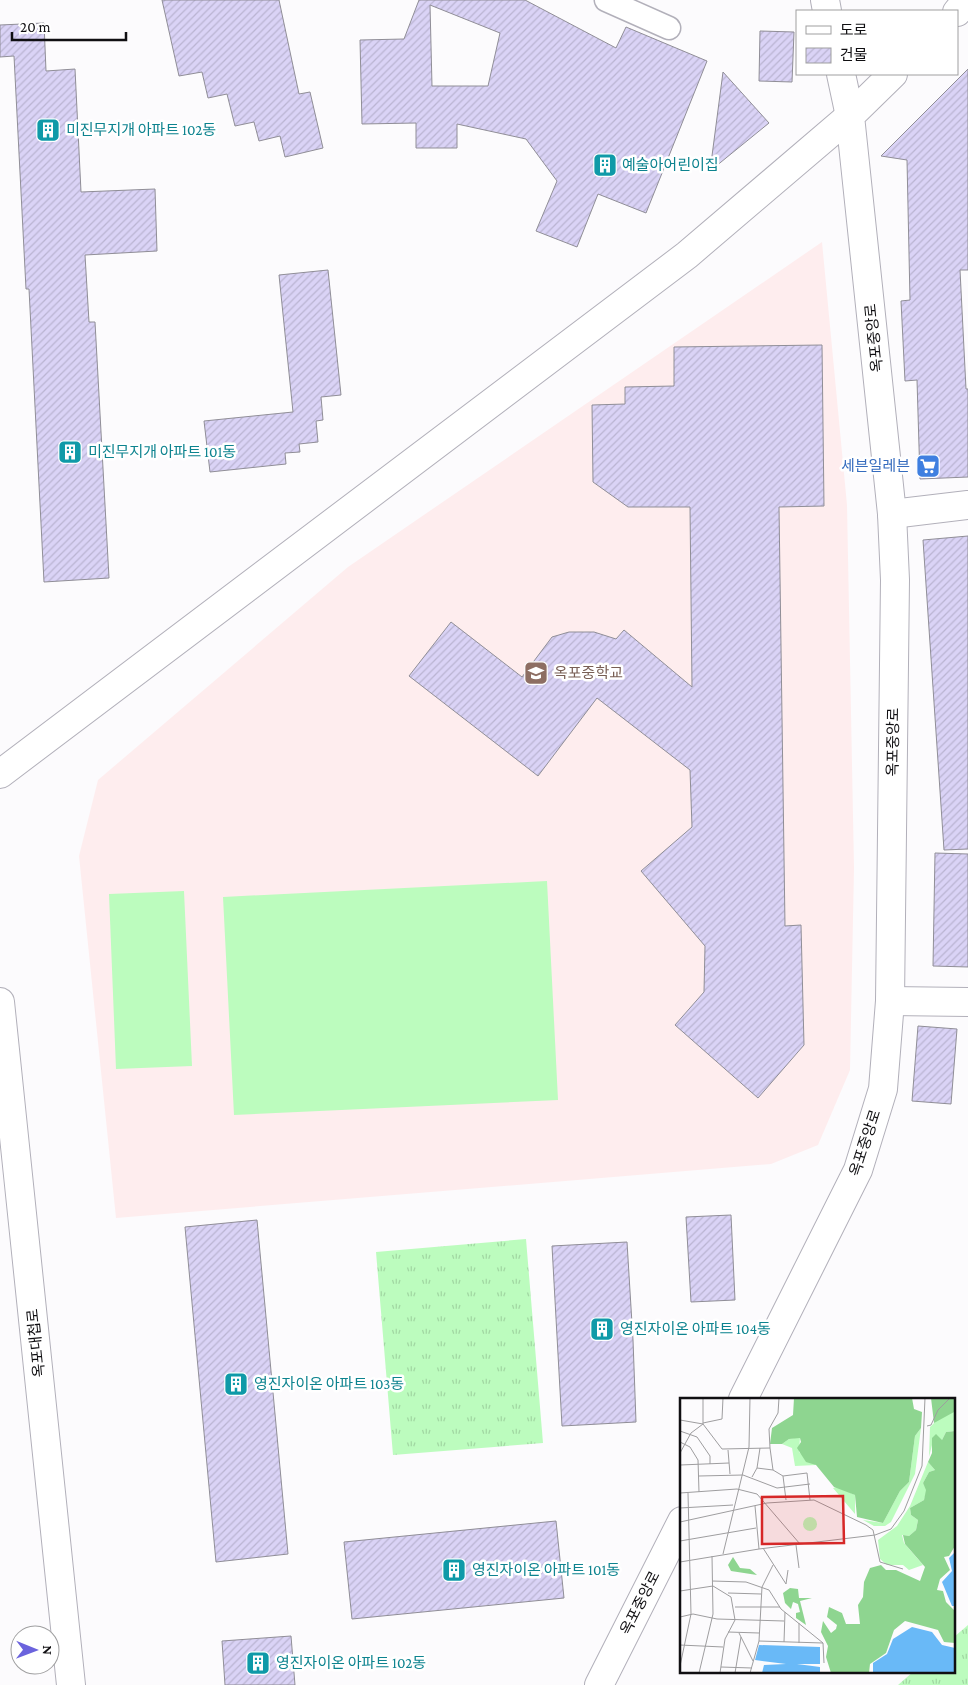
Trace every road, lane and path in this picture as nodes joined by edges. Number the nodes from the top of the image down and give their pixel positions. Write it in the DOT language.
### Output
graph roads {
  1 [pos="606,0"];
  2 [pos="967,0"];
  3 [pos="958,11"];
  4 [pos="669,28"];
  5 [pos="841,75"];
  6 [pos="892,75"];
  7 [pos="850,116"];
  8 [pos="968,505"];
  9 [pos="892,514"];
  10 [pos="0,774"];
  11 [pos="890,1001"];
  12 [pos="0,1002"];
  13 [pos="968,1002"];
  14 [pos="744,1398"];
  15 [pos="680,1525"];
  16 [pos="72,1685"];
  17 [pos="599,1685"];
  1 -- 4 [label="lane"];
  2 -- 3 [label="street"];
  5 -- 7 [label="street, 옥포중앙로"];
  6 -- 7 [label="street"];
  7 -- 9 [label="street, 옥포중앙로"];
  7 -- 10 [label="street"];
  8 -- 9 [label="street"];
  9 -- 11 [label="street, 옥포중앙로"];
  11 -- 13 [label="street"];
  11 -- 14 [label="street, 옥포중앙로"];
  12 -- 16 [label="street, 옥포대첩로"];
  15 -- 17 [label="street, 옥포중앙로"];
}
